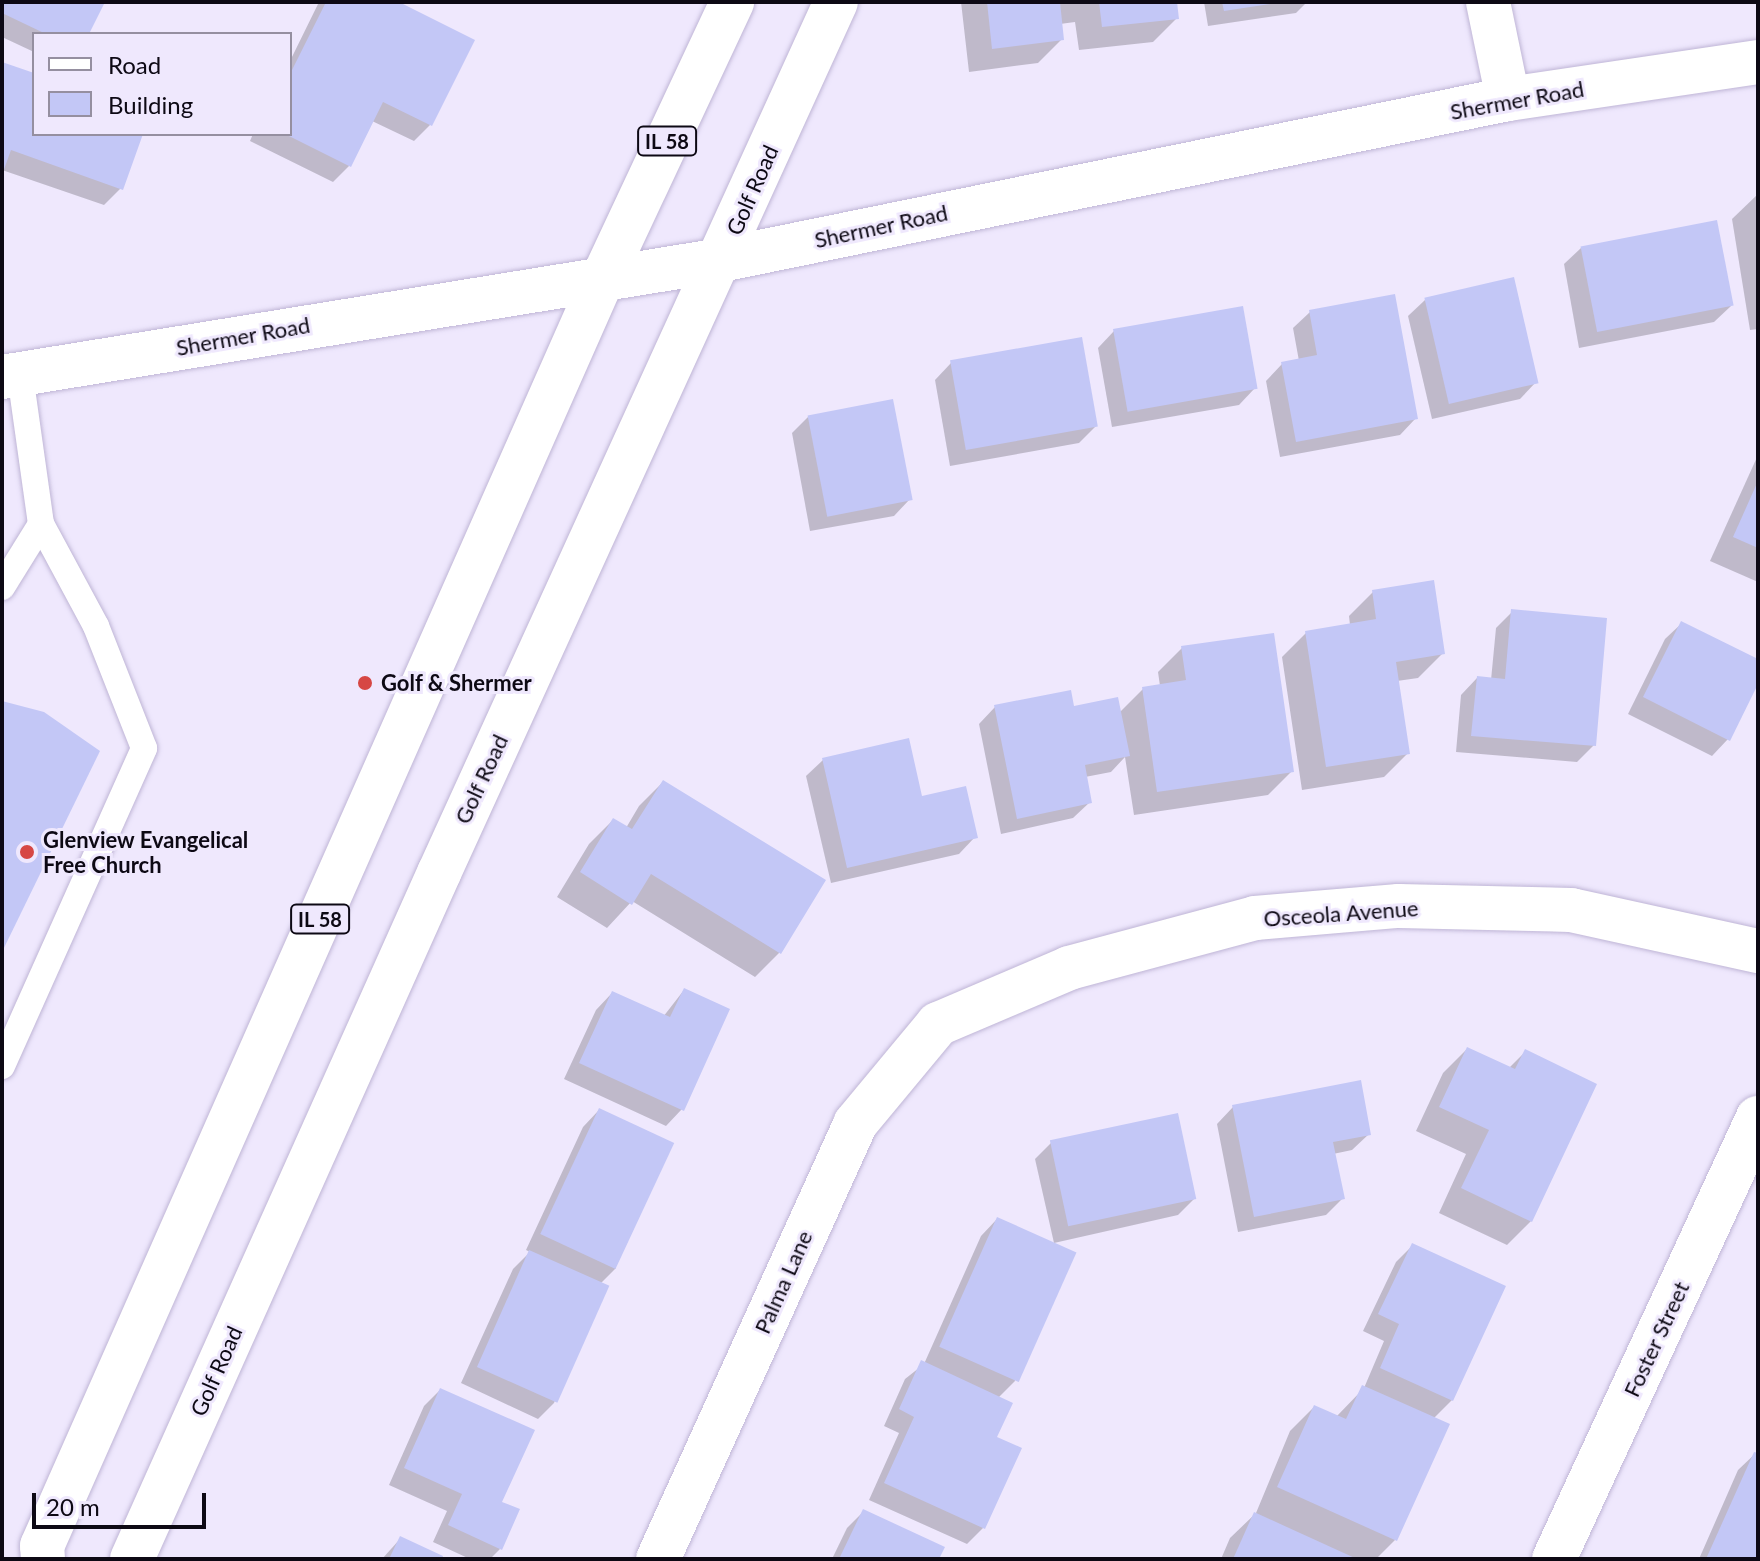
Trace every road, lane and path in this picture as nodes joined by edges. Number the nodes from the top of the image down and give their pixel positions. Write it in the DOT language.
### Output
graph roads {
  1 [pos="732,2"];
  2 [pos="836,2"];
  3 [pos="1488,2"];
  4 [pos="1758,62"];
  5 [pos="1508,99"];
  6 [pos="721,260"];
  7 [pos="602,280"];
  8 [pos="11,375"];
  9 [pos="41,524"];
  10 [pos="2,587"];
  11 [pos="1758,951"];
  12 [pos="938,1024"];
  13 [pos="2,1066"];
  14 [pos="1758,1118"];
  15 [pos="43,1559"];
  16 [pos="132,1559"];
  17 [pos="658,1559"];
  18 [pos="1554,1559"];
  1 -- 7 [label="main road, IL 58"];
  2 -- 6 [label="main road, Golf Road"];
  3 -- 5 [label="main road"];
  4 -- 5 [label="main road, Shermer Road"];
  5 -- 6 [label="main road, Shermer Road"];
  6 -- 7 [label="main road, Shermer Road"];
  6 -- 16 [label="main road, Golf Road"];
  7 -- 8 [label="main road, Shermer Road"];
  7 -- 15 [label="main road, IL 58"];
  8 -- 9 [label="lane"];
  9 -- 10 [label="lane"];
  9 -- 13 [label="lane"];
  11 -- 12 [label="main road, Osceola Avenue"];
  12 -- 17 [label="main road, Palma Lane"];
  14 -- 18 [label="main road, Foster Street"];
}
